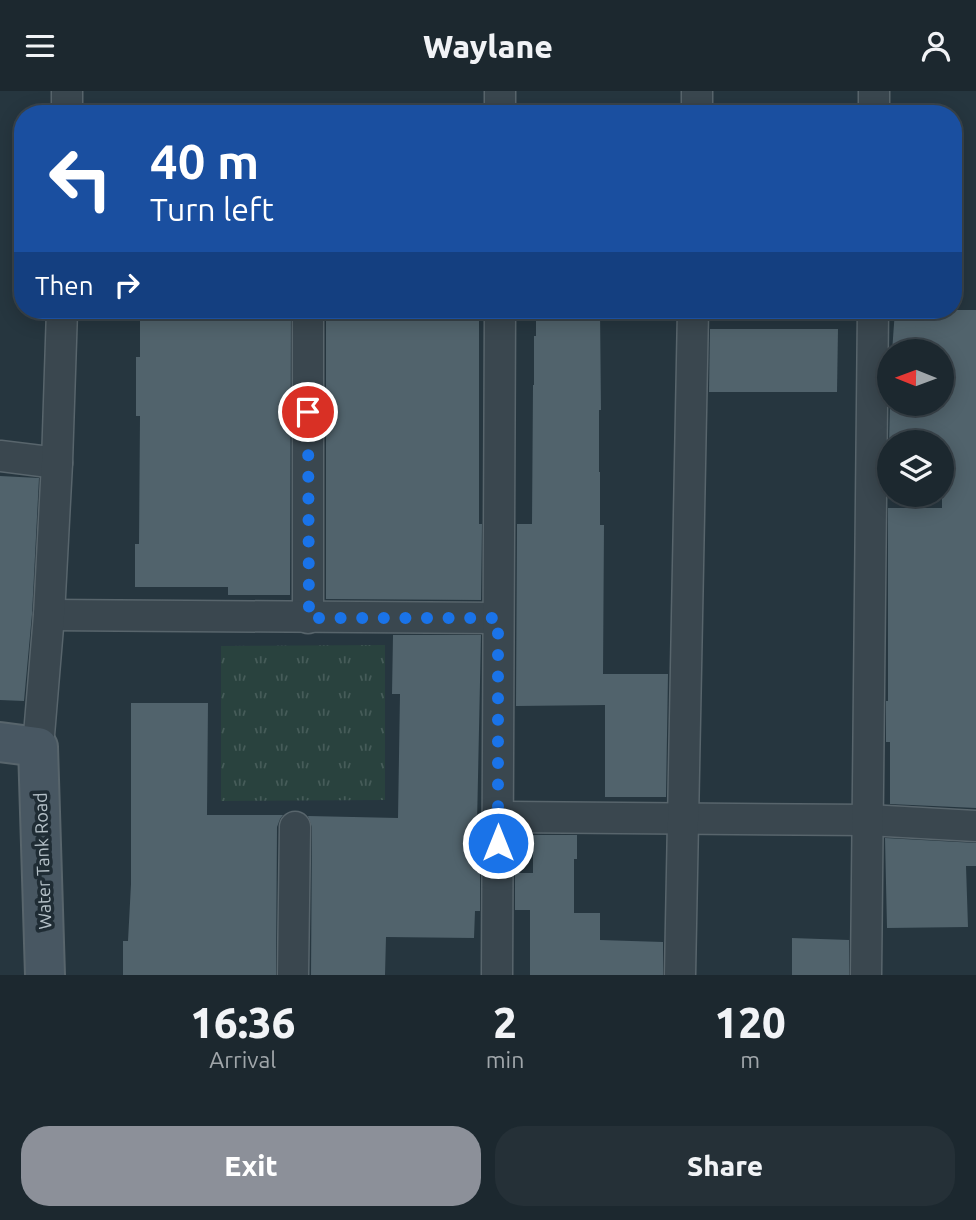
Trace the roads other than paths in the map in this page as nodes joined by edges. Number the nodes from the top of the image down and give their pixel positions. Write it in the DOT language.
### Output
graph roads {
  1 [pos="62,319"];
  2 [pos="308,319"];
  3 [pos="500,319"];
  4 [pos="693,319"];
  5 [pos="873,319"];
  6 [pos="0,456"];
  7 [pos="57,463"];
  8 [pos="49,615"];
  9 [pos="309,618"];
  10 [pos="498,618"];
  11 [pos="0,742"];
  12 [pos="38,747"];
  13 [pos="498,817"];
  14 [pos="683,817"];
  15 [pos="868,820"];
  16 [pos="976,826"];
  17 [pos="295,827"];
  18 [pos="45,975"];
  19 [pos="293,975"];
  20 [pos="497,975"];
  21 [pos="680,975"];
  22 [pos="866,975"];
  1 -- 7 [label="street"];
  2 -- 9 [label="street"];
  3 -- 10 [label="street"];
  4 -- 14 [label="street"];
  5 -- 15 [label="street"];
  6 -- 7 [label="street"];
  7 -- 8 [label="street"];
  8 -- 9 [label="street"];
  8 -- 12 [label="street"];
  9 -- 10 [label="street"];
  10 -- 13 [label="street"];
  11 -- 12 [label="street"];
  12 -- 18 [label="street, Water Tank Road"];
  13 -- 14 [label="street"];
  13 -- 20 [label="street"];
  14 -- 15 [label="street"];
  14 -- 21 [label="street"];
  15 -- 16 [label="street"];
  15 -- 22 [label="street"];
  17 -- 19 [label="street"];
}
